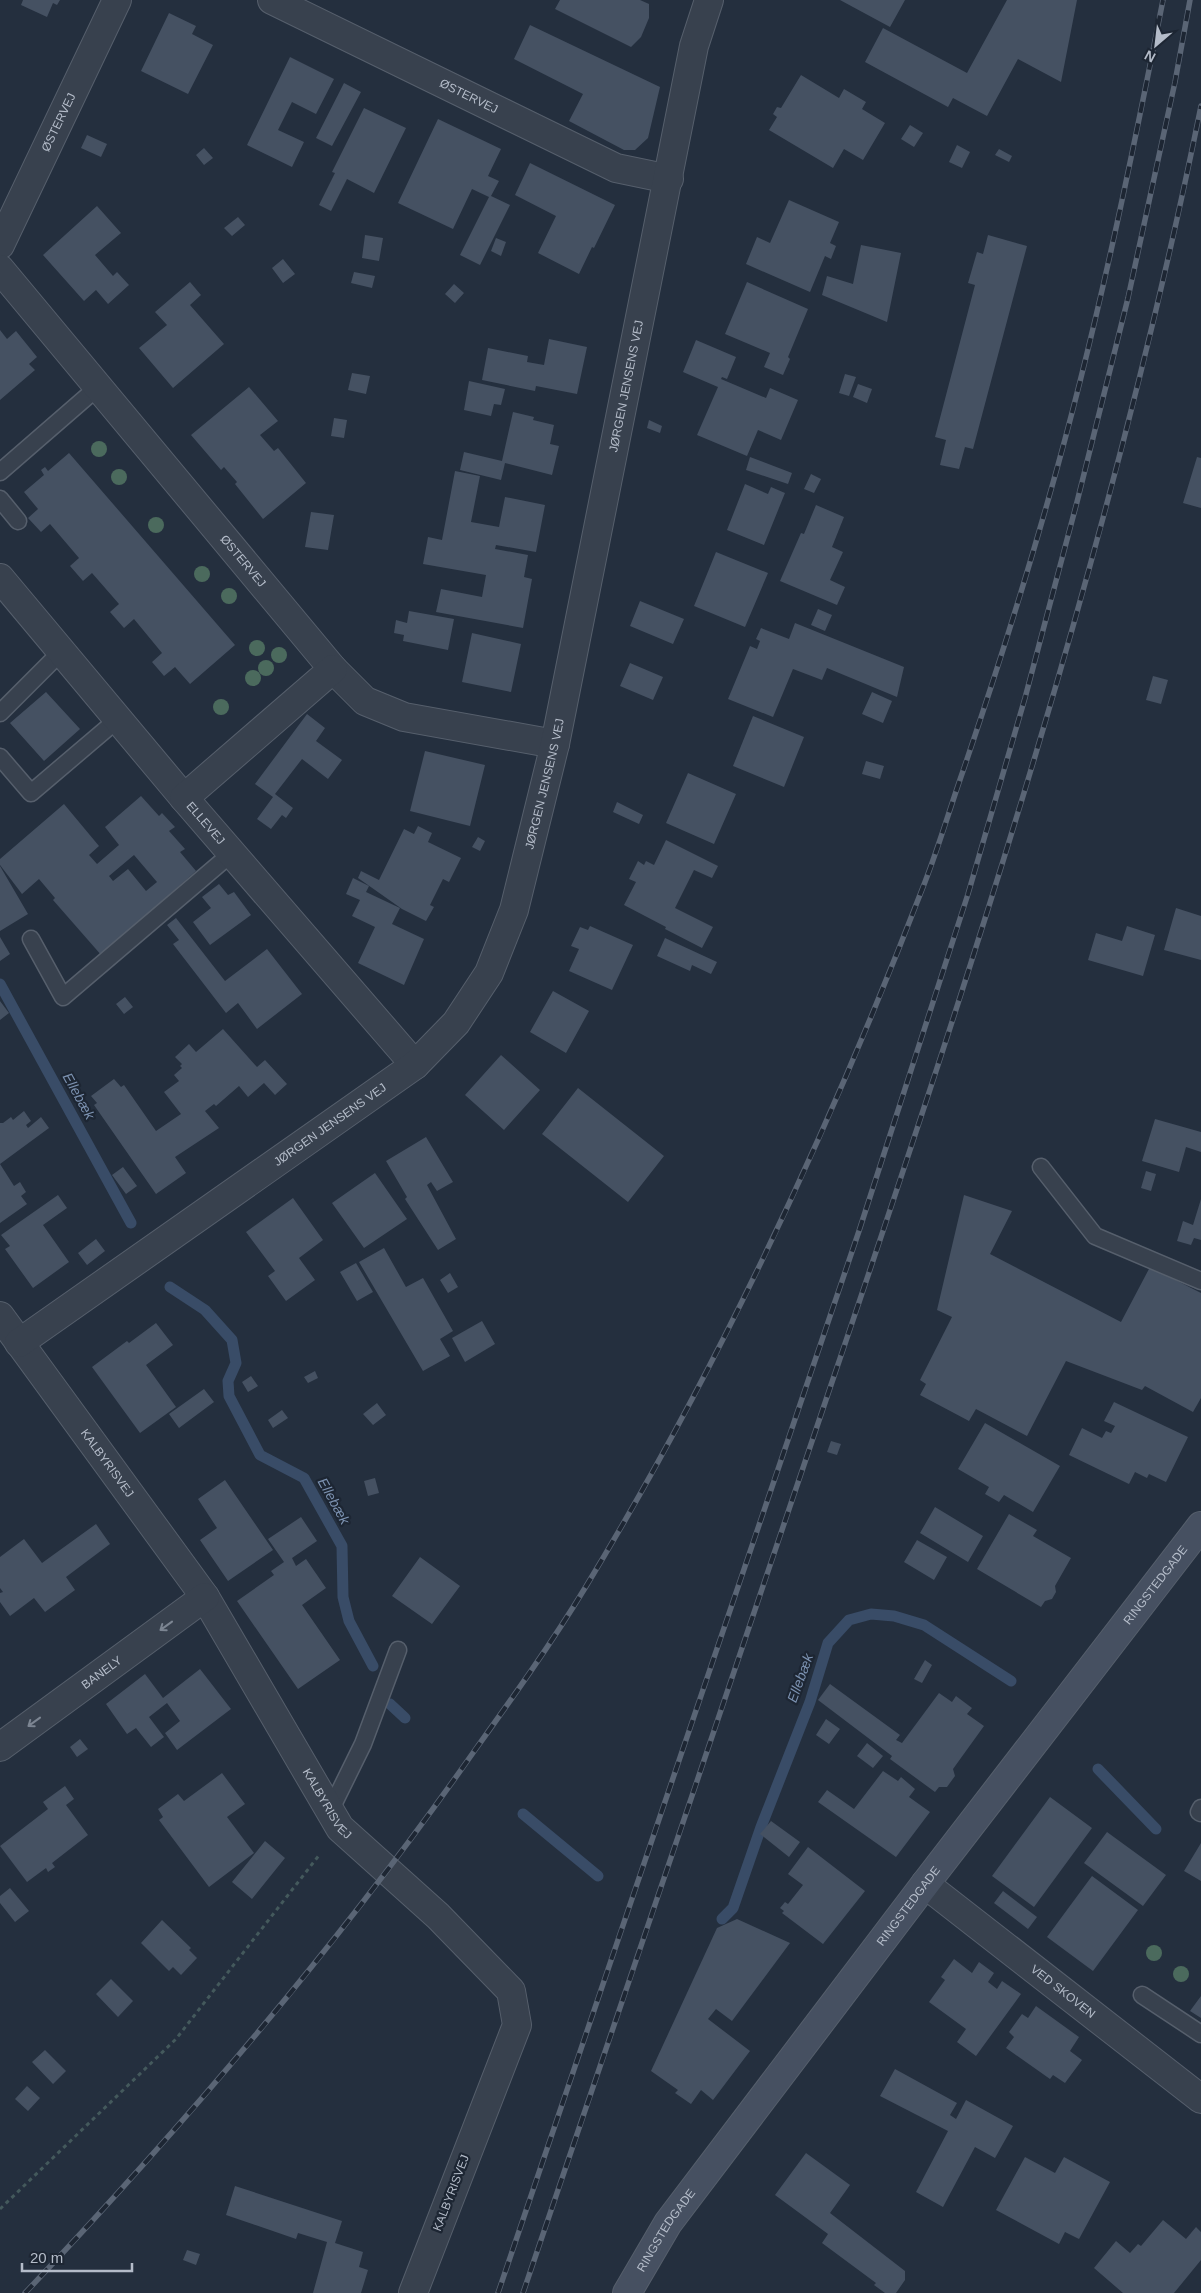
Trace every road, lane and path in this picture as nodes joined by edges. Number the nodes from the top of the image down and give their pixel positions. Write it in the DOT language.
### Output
graph roads {
  1 [pos="117,0"];
  2 [pos="272,0"];
  3 [pos="709,0"];
  4 [pos="669,179"];
  5 [pos="0,245"];
  6 [pos="0,269"];
  7 [pos="98,387"];
  8 [pos="0,472"];
  9 [pos="0,499"];
  10 [pos="18,521"];
  11 [pos="0,578"];
  12 [pos="61,652"];
  13 [pos="333,669"];
  14 [pos="0,713"];
  15 [pos="118,719"];
  16 [pos="555,744"];
  17 [pos="0,757"];
  18 [pos="184,798"];
  19 [pos="232,853"];
  20 [pos="31,939"];
  21 [pos="415,1065"];
  22 [pos="1040,1167"];
  23 [pos="1201,1281"];
  24 [pos="0,1316"];
  25 [pos="19,1344"];
  26 [pos="1201,1526"];
  27 [pos="205,1597"];
  28 [pos="398,1650"];
  29 [pos="0,1747"];
  30 [pos="1201,1808"];
  31 [pos="1201,1813"];
  32 [pos="335,1820"];
  33 [pos="925,1884"];
  34 [pos="1142,1995"];
  35 [pos="1201,2034"];
  36 [pos="1201,2099"];
  37 [pos="0,2209"];
  38 [pos="413,2293"];
  39 [pos="627,2293"];
  1 -- 5 [label="street, ØSTERVEJ"];
  2 -- 4 [label="street, ØSTERVEJ"];
  3 -- 4 [label="street, JØRGEN JENSENS VEJ"];
  4 -- 16 [label="street, JØRGEN JENSENS VEJ"];
  6 -- 7 [label="street, ØSTERVEJ"];
  7 -- 8 [label="lane"];
  7 -- 13 [label="street, ØSTERVEJ"];
  9 -- 10 [label="lane"];
  11 -- 12 [label="street, ELLEVEJ"];
  12 -- 14 [label="lane"];
  12 -- 15 [label="street, ELLEVEJ"];
  13 -- 16 [label="street, ØSTERVEJ"];
  13 -- 18 [label="street"];
  15 -- 17 [label="lane"];
  15 -- 18 [label="street, ELLEVEJ"];
  16 -- 21 [label="street, JØRGEN JENSENS VEJ"];
  18 -- 19 [label="street, ELLEVEJ"];
  19 -- 20 [label="lane"];
  19 -- 21 [label="street, ELLEVEJ"];
  21 -- 25 [label="street, JØRGEN JENSENS VEJ"];
  22 -- 23 [label="lane"];
  24 -- 25 [label="street, KALBYRISVEJ"];
  25 -- 27 [label="street, KALBYRISVEJ"];
  26 -- 33 [label="street, RINGSTEDGADE"];
  27 -- 29 [label="street, BANELY, one-way"];
  27 -- 32 [label="street, KALBYRISVEJ"];
  28 -- 32 [label="lane"];
  30 -- 31 [label="lane"];
  32 -- 37 [label="path"];
  32 -- 38 [label="street, KALBYRISVEJ"];
  33 -- 36 [label="street, VED SKOVEN"];
  33 -- 39 [label="street, RINGSTEDGADE"];
  34 -- 35 [label="lane"];
}
